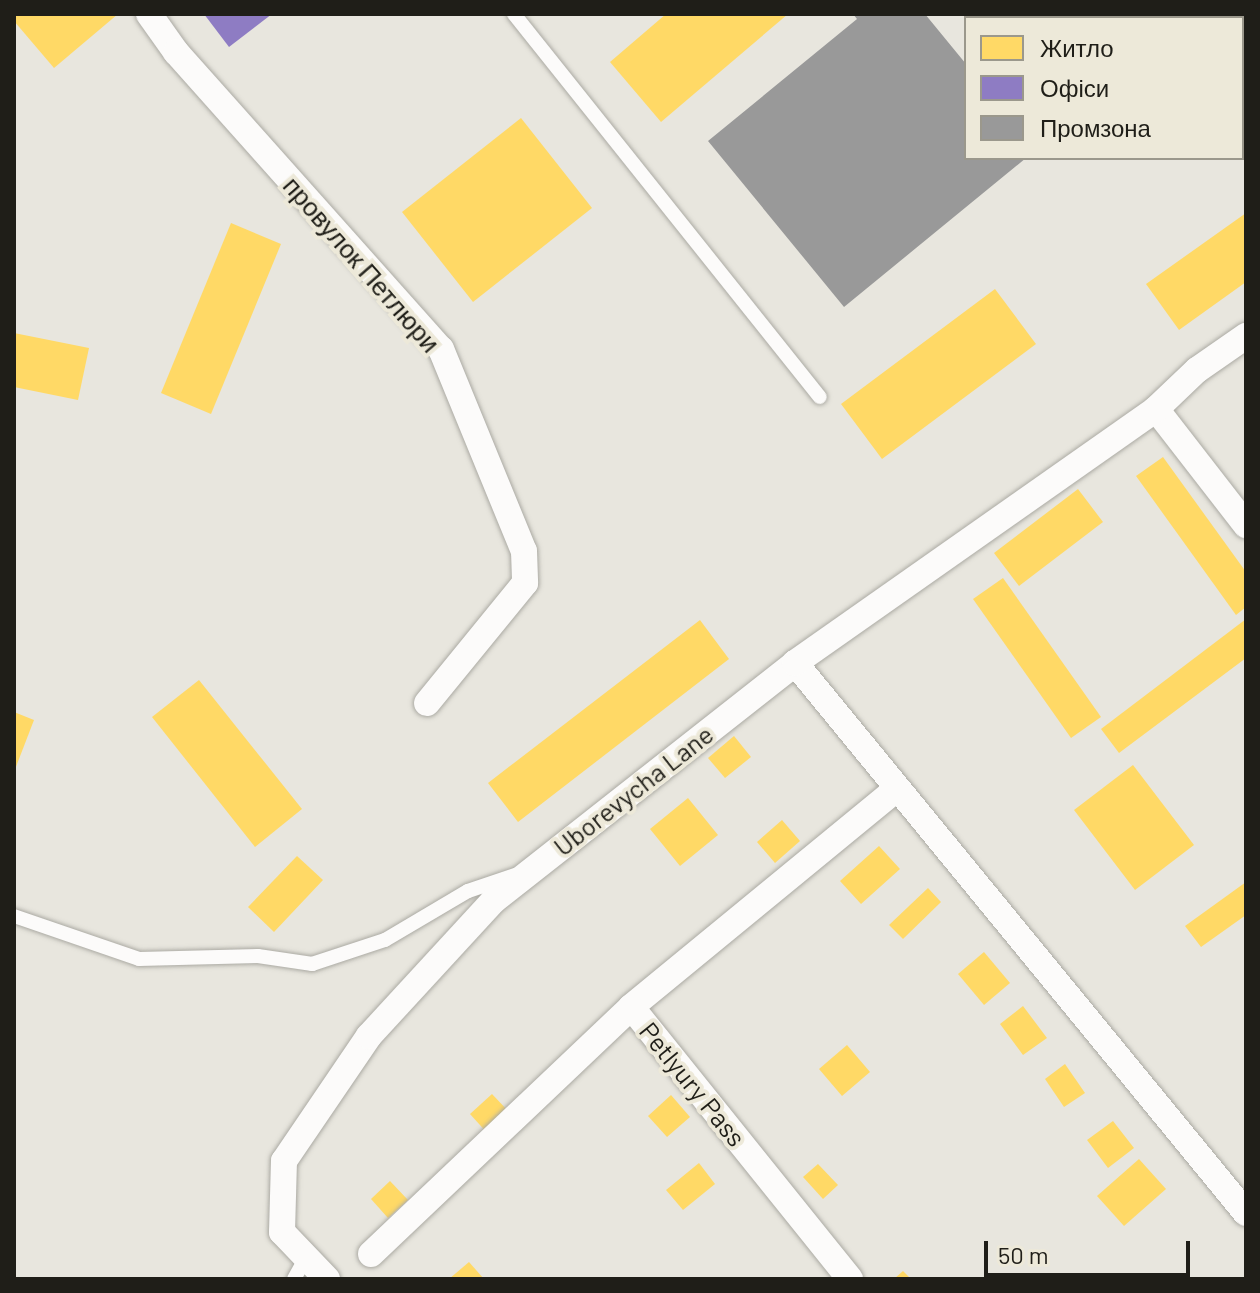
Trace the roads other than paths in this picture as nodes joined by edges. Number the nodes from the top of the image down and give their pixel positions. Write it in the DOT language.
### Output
graph roads {
  1 [pos="149,14"];
  2 [pos="514,14"];
  3 [pos="1246,336"];
  4 [pos="820,397"];
  5 [pos="1156,409"];
  6 [pos="1246,525"];
  7 [pos="795,663"];
  8 [pos="427,703"];
  9 [pos="895,790"];
  10 [pos="535,868"];
  11 [pos="14,916"];
  12 [pos="631,1007"];
  13 [pos="1246,1213"];
  14 [pos="371,1254"];
  15 [pos="300,1268"];
  16 [pos="326,1278"];
  17 [pos="850,1279"];
  1 -- 8 [label="street, провулок Петлюри"];
  2 -- 4 [label="lane"];
  3 -- 5 [label="street, Uborevycha Lane"];
  5 -- 6 [label="street"];
  5 -- 7 [label="street, Uborevycha Lane"];
  7 -- 9 [label="street"];
  7 -- 10 [label="street, Uborevycha Lane"];
  9 -- 12 [label="street, Petlyury Pass"];
  9 -- 13 [label="street"];
  10 -- 11 [label="lane"];
  10 -- 15 [label="street, Uborevycha Lane"];
  12 -- 14 [label="street"];
  12 -- 17 [label="street, Petlyury Pass"];
  15 -- 16 [label="street, Uborevycha Lane"];
}
